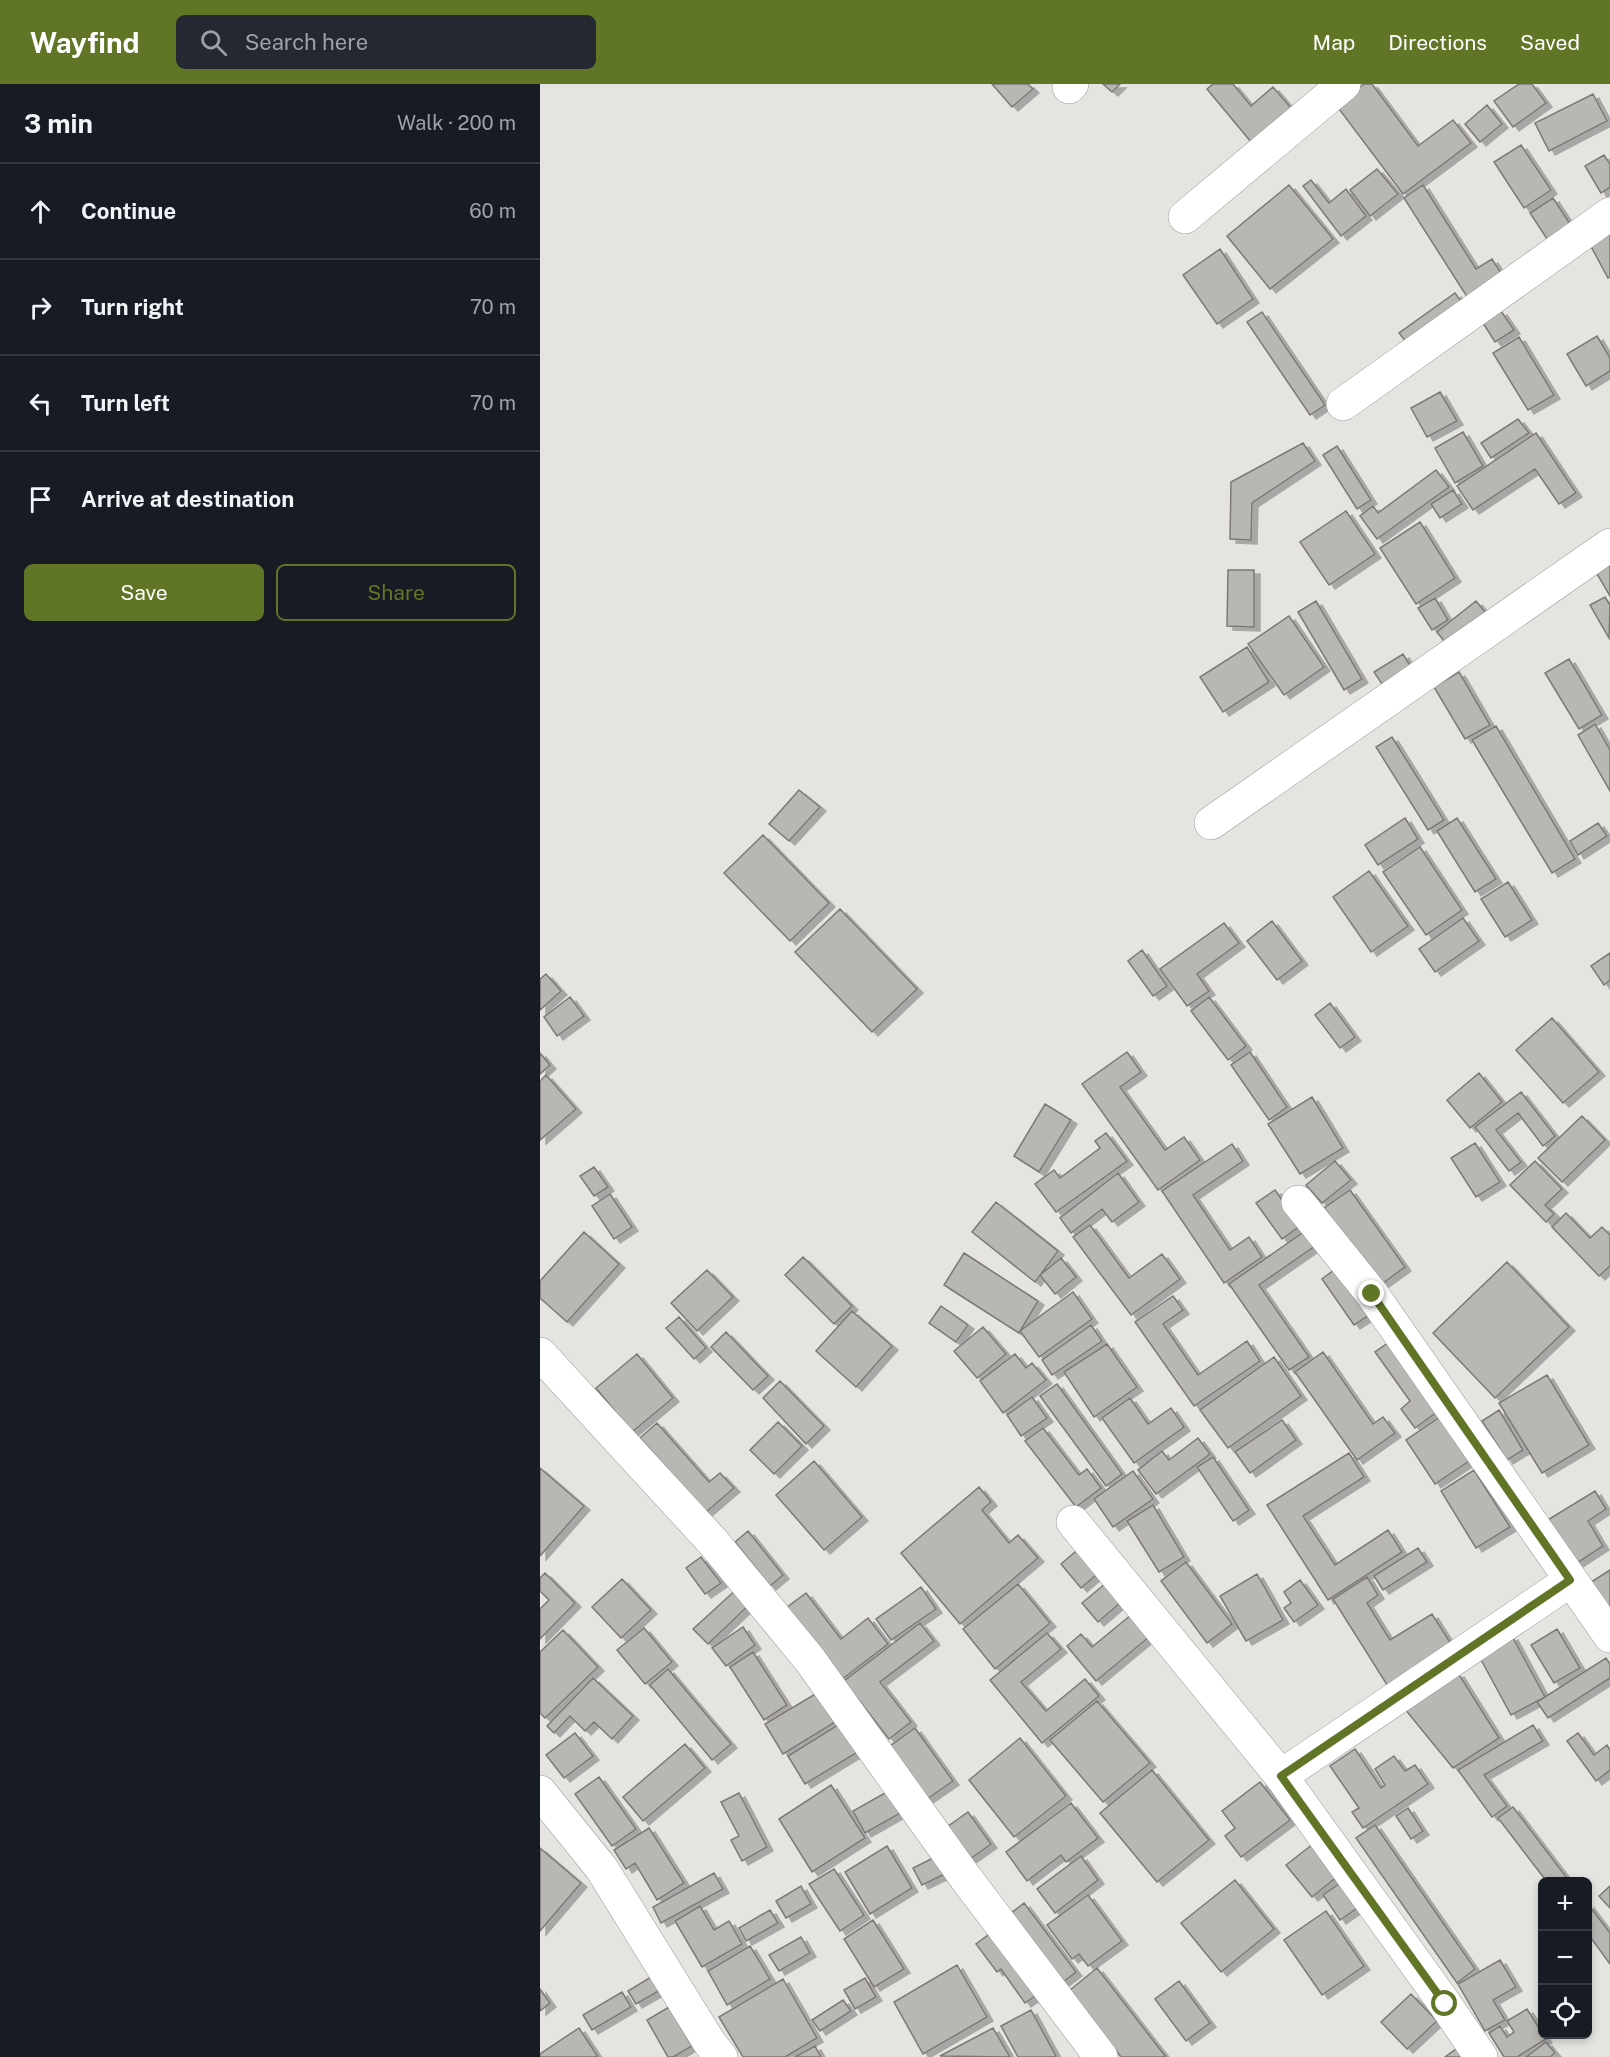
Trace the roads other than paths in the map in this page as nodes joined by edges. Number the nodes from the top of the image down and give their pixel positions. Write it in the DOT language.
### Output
graph roads {
  1 [pos="1344,84"];
  2 [pos="1610,214"];
  3 [pos="1185,217"];
  4 [pos="1343,404"];
  5 [pos="1610,545"];
  6 [pos="1211,823"];
  7 [pos="1298,1202"];
  8 [pos="540,1354"];
  9 [pos="1073,1522"];
  10 [pos="1570,1580"];
  11 [pos="1610,1636"];
  12 [pos="1281,1776"];
  13 [pos="540,1792"];
  14 [pos="721,2057"];
  15 [pos="1101,2057"];
  16 [pos="1481,2057"];
  1 -- 3 [label="street"];
  2 -- 4 [label="street"];
  5 -- 6 [label="street"];
  7 -- 10 [label="street"];
  8 -- 15 [label="street"];
  9 -- 12 [label="street"];
  10 -- 11 [label="street"];
  10 -- 12 [label="street"];
  12 -- 16 [label="street"];
  13 -- 14 [label="street"];
}
